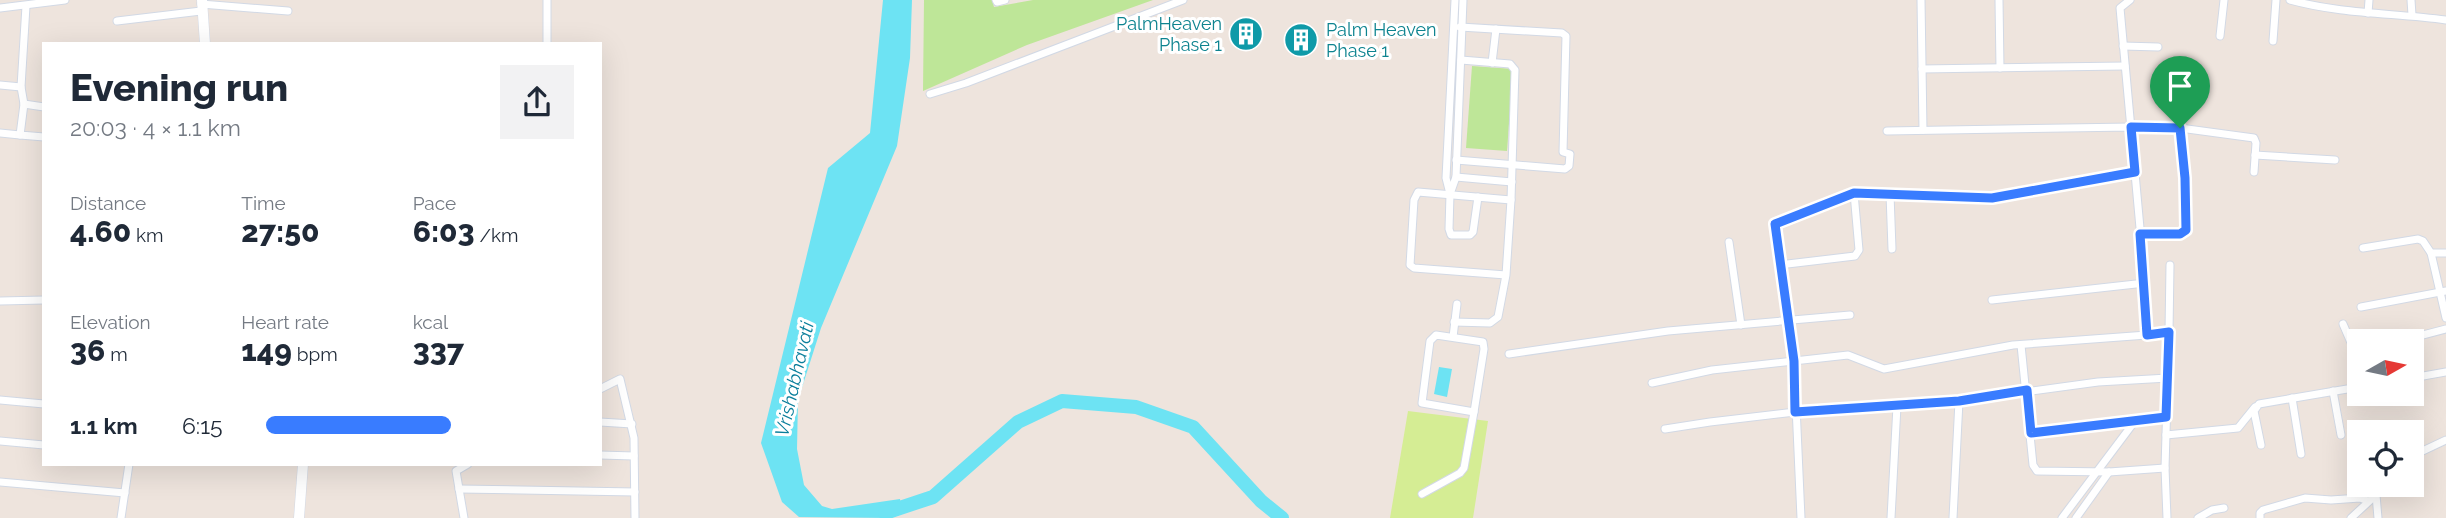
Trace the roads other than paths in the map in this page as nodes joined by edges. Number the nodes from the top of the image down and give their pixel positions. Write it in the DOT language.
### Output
graph roads {
  1 [pos="65,0"];
  2 [pos="547,0"];
  3 [pos="996,0"];
  4 [pos="1005,0"];
  5 [pos="1183,0"];
  6 [pos="1455,0"];
  7 [pos="1463,0"];
  8 [pos="1921,0"];
  9 [pos="2000,0"];
  10 [pos="2130,0"];
  11 [pos="2224,0"];
  12 [pos="2276,0"];
  13 [pos="2290,0"];
  14 [pos="2369,0"];
  15 [pos="2411,0"];
  16 [pos="15,3"];
  17 [pos="2329,4"];
  18 [pos="201,5"];
  19 [pos="26,6"];
  20 [pos="0,8"];
  21 [pos="288,11"];
  22 [pos="2368,13"];
  23 [pos="2412,16"];
  24 [pos="2446,20"];
  25 [pos="117,21"];
  26 [pos="1459,27"];
  27 [pos="1496,29"];
  28 [pos="2220,36"];
  29 [pos="2273,41"];
  30 [pos="205,42"];
  31 [pos="547,42"];
  32 [pos="2123,46"];
  33 [pos="2158,47"];
  34 [pos="1461,60"];
  35 [pos="1492,63"];
  36 [pos="2125,66"];
  37 [pos="2000,68"];
  38 [pos="1923,69"];
  39 [pos="0,85"];
  40 [pos="21,87"];
  41 [pos="930,94"];
  42 [pos="24,104"];
  43 [pos="42,107"];
  44 [pos="2131,127"];
  45 [pos="2180,128"];
  46 [pos="1923,130"];
  47 [pos="1887,131"];
  48 [pos="0,133"];
  49 [pos="20,135"];
  50 [pos="42,137"];
  51 [pos="2255,155"];
  52 [pos="1456,160"];
  53 [pos="2335,160"];
  54 [pos="1514,164"];
  55 [pos="2135,172"];
  56 [pos="2254,172"];
  57 [pos="1456,177"];
  58 [pos="1513,182"];
  59 [pos="1854,193"];
  60 [pos="1450,194"];
  61 [pos="1890,194"];
  62 [pos="1478,197"];
  63 [pos="1511,200"];
  64 [pos="2140,234"];
  65 [pos="1729,242"];
  66 [pos="2363,248"];
  67 [pos="1892,249"];
  68 [pos="2431,253"];
  69 [pos="2446,253"];
  70 [pos="1779,265"];
  71 [pos="2170,265"];
  72 [pos="1506,275"];
  73 [pos="2145,283"];
  74 [pos="2443,291"];
  75 [pos="42,300"];
  76 [pos="1992,300"];
  77 [pos="0,301"];
  78 [pos="1457,303"];
  79 [pos="2361,307"];
  80 [pos="1850,315"];
  81 [pos="2446,318"];
  82 [pos="1788,320"];
  83 [pos="1454,321"];
  84 [pos="2343,324"];
  85 [pos="1741,325"];
  86 [pos="2446,330"];
  87 [pos="2169,332"];
  88 [pos="2347,333"];
  89 [pos="2147,335"];
  90 [pos="2424,335"];
  91 [pos="1452,337"];
  92 [pos="2021,345"];
  93 [pos="1509,354"];
  94 [pos="1794,361"];
  95 [pos="2446,372"];
  96 [pos="2424,376"];
  97 [pos="2168,378"];
  98 [pos="1652,383"];
  99 [pos="602,388"];
  100 [pos="2347,389"];
  101 [pos="2027,390"];
  102 [pos="2333,391"];
  103 [pos="2292,398"];
  104 [pos="0,400"];
  105 [pos="1959,401"];
  106 [pos="42,404"];
  107 [pos="1897,407"];
  108 [pos="2256,407"];
  109 [pos="1474,412"];
  110 [pos="1795,412"];
  111 [pos="2166,417"];
  112 [pos="2135,421"];
  113 [pos="602,422"];
  114 [pos="632,424"];
  115 [pos="1665,429"];
  116 [pos="2031,433"];
  117 [pos="2166,435"];
  118 [pos="2341,435"];
  119 [pos="2446,440"];
  120 [pos="0,441"];
  121 [pos="42,445"];
  122 [pos="2261,445"];
  123 [pos="2424,450"];
  124 [pos="2301,454"];
  125 [pos="602,455"];
  126 [pos="635,456"];
  127 [pos="129,466"];
  128 [pos="303,466"];
  129 [pos="465,466"];
  130 [pos="2165,468"];
  131 [pos="2095,472"];
  132 [pos="2109,472"];
  133 [pos="0,482"];
  134 [pos="459,489"];
  135 [pos="635,492"];
  136 [pos="125,493"];
  137 [pos="1422,494"];
  138 [pos="2373,497"];
  139 [pos="2376,497"];
  140 [pos="2368,501"];
  141 [pos="2224,508"];
  142 [pos="121,518"];
  143 [pos="299,518"];
  144 [pos="464,518"];
  145 [pos="635,518"];
  146 [pos="1801,518"];
  147 [pos="1891,518"];
  148 [pos="1953,518"];
  149 [pos="2062,518"];
  150 [pos="2076,518"];
  151 [pos="2167,518"];
  152 [pos="2198,518"];
  153 [pos="2260,518"];
  154 [pos="2351,518"];
  155 [pos="2378,518"];
  1 -- 19 [label="street"];
  2 -- 31 [label="street"];
  3 -- 4 [label="street"];
  5 -- 41 [label="street"];
  6 -- 26 [label="street"];
  7 -- 26 [label="street"];
  8 -- 38 [label="street"];
  9 -- 37 [label="street"];
  10 -- 32 [label="street"];
  11 -- 28 [label="street"];
  12 -- 29 [label="street"];
  13 -- 17 [label="street"];
  14 -- 22 [label="street"];
  15 -- 23 [label="street"];
  16 -- 19 [label="street"];
  16 -- 20 [label="street"];
  17 -- 22 [label="street"];
  18 -- 21 [label="street"];
  18 -- 25 [label="street"];
  18 -- 30 [label="street"];
  19 -- 40 [label="street"];
  22 -- 23 [label="street"];
  23 -- 24 [label="street"];
  26 -- 27 [label="street"];
  26 -- 34 [label="street"];
  26 -- 60 [label="street"];
  27 -- 35 [label="street"];
  27 -- 54 [label="street"];
  32 -- 33 [label="street"];
  32 -- 36 [label="street"];
  34 -- 35 [label="street"];
  34 -- 52 [label="street"];
  35 -- 54 [label="street"];
  36 -- 37 [label="street"];
  36 -- 44 [label="street"];
  37 -- 38 [label="street"];
  38 -- 46 [label="street"];
  39 -- 40 [label="street"];
  40 -- 42 [label="street"];
  42 -- 43 [label="street"];
  42 -- 49 [label="street"];
  44 -- 45 [label="street"];
  44 -- 46 [label="street"];
  44 -- 55 [label="street"];
  45 -- 51 [label="street"];
  45 -- 64 [label="street"];
  46 -- 47 [label="street"];
  48 -- 49 [label="street"];
  49 -- 50 [label="street"];
  51 -- 53 [label="street"];
  51 -- 56 [label="street"];
  52 -- 54 [label="street"];
  52 -- 57 [label="street"];
  54 -- 58 [label="street"];
  55 -- 61 [label="street"];
  55 -- 64 [label="street"];
  57 -- 58 [label="street"];
  57 -- 60 [label="street"];
  58 -- 63 [label="street"];
  59 -- 61 [label="street"];
  59 -- 70 [label="street"];
  59 -- 70 [label="street"];
  60 -- 62 [label="street"];
  60 -- 62 [label="street"];
  60 -- 72 [label="street"];
  61 -- 67 [label="street"];
  62 -- 63 [label="street"];
  63 -- 72 [label="street"];
  64 -- 73 [label="street"];
  65 -- 85 [label="street"];
  66 -- 68 [label="street"];
  68 -- 69 [label="street"];
  68 -- 74 [label="street"];
  70 -- 82 [label="street"];
  71 -- 87 [label="street"];
  72 -- 83 [label="street"];
  73 -- 76 [label="street"];
  73 -- 89 [label="street"];
  74 -- 79 [label="street"];
  74 -- 81 [label="street"];
  75 -- 77 [label="street"];
  78 -- 83 [label="street"];
  80 -- 82 [label="street"];
  82 -- 85 [label="street"];
  82 -- 94 [label="street"];
  83 -- 91 [label="street"];
  84 -- 88 [label="street"];
  85 -- 93 [label="street"];
  86 -- 90 [label="street"];
  87 -- 89 [label="street"];
  87 -- 97 [label="street"];
  89 -- 92 [label="street"];
  91 -- 109 [label="street"];
  91 -- 109 [label="street"];
  92 -- 94 [label="street"];
  92 -- 101 [label="street"];
  94 -- 98 [label="street"];
  94 -- 110 [label="street"];
  95 -- 96 [label="street"];
  97 -- 101 [label="street"];
  97 -- 111 [label="street"];
  99 -- 114 [label="street"];
  100 -- 102 [label="street"];
  101 -- 105 [label="street"];
  101 -- 116 [label="street"];
  102 -- 103 [label="street"];
  102 -- 118 [label="street"];
  103 -- 108 [label="street"];
  103 -- 124 [label="street"];
  104 -- 106 [label="street"];
  105 -- 107 [label="street"];
  105 -- 148 [label="street"];
  107 -- 110 [label="street"];
  107 -- 147 [label="street"];
  108 -- 117 [label="street"];
  108 -- 122 [label="street"];
  109 -- 137 [label="street"];
  110 -- 115 [label="street"];
  110 -- 146 [label="street"];
  111 -- 112 [label="street"];
  111 -- 117 [label="street"];
  112 -- 116 [label="street"];
  112 -- 131 [label="street"];
  113 -- 114 [label="street"];
  114 -- 126 [label="street"];
  116 -- 131 [label="street"];
  117 -- 130 [label="street"];
  119 -- 123 [label="street"];
  120 -- 121 [label="street"];
  125 -- 126 [label="street"];
  126 -- 135 [label="street"];
  127 -- 136 [label="street"];
  128 -- 143 [label="street"];
  129 -- 134 [label="street"];
  130 -- 132 [label="street"];
  130 -- 151 [label="street"];
  131 -- 132 [label="street"];
  131 -- 149 [label="street"];
  132 -- 150 [label="street"];
  133 -- 136 [label="street"];
  134 -- 135 [label="street"];
  134 -- 144 [label="street"];
  135 -- 145 [label="street"];
  136 -- 142 [label="street"];
  138 -- 140 [label="street"];
  139 -- 155 [label="street"];
  140 -- 153 [label="street"];
  140 -- 154 [label="street"];
  141 -- 152 [label="street"];
}
